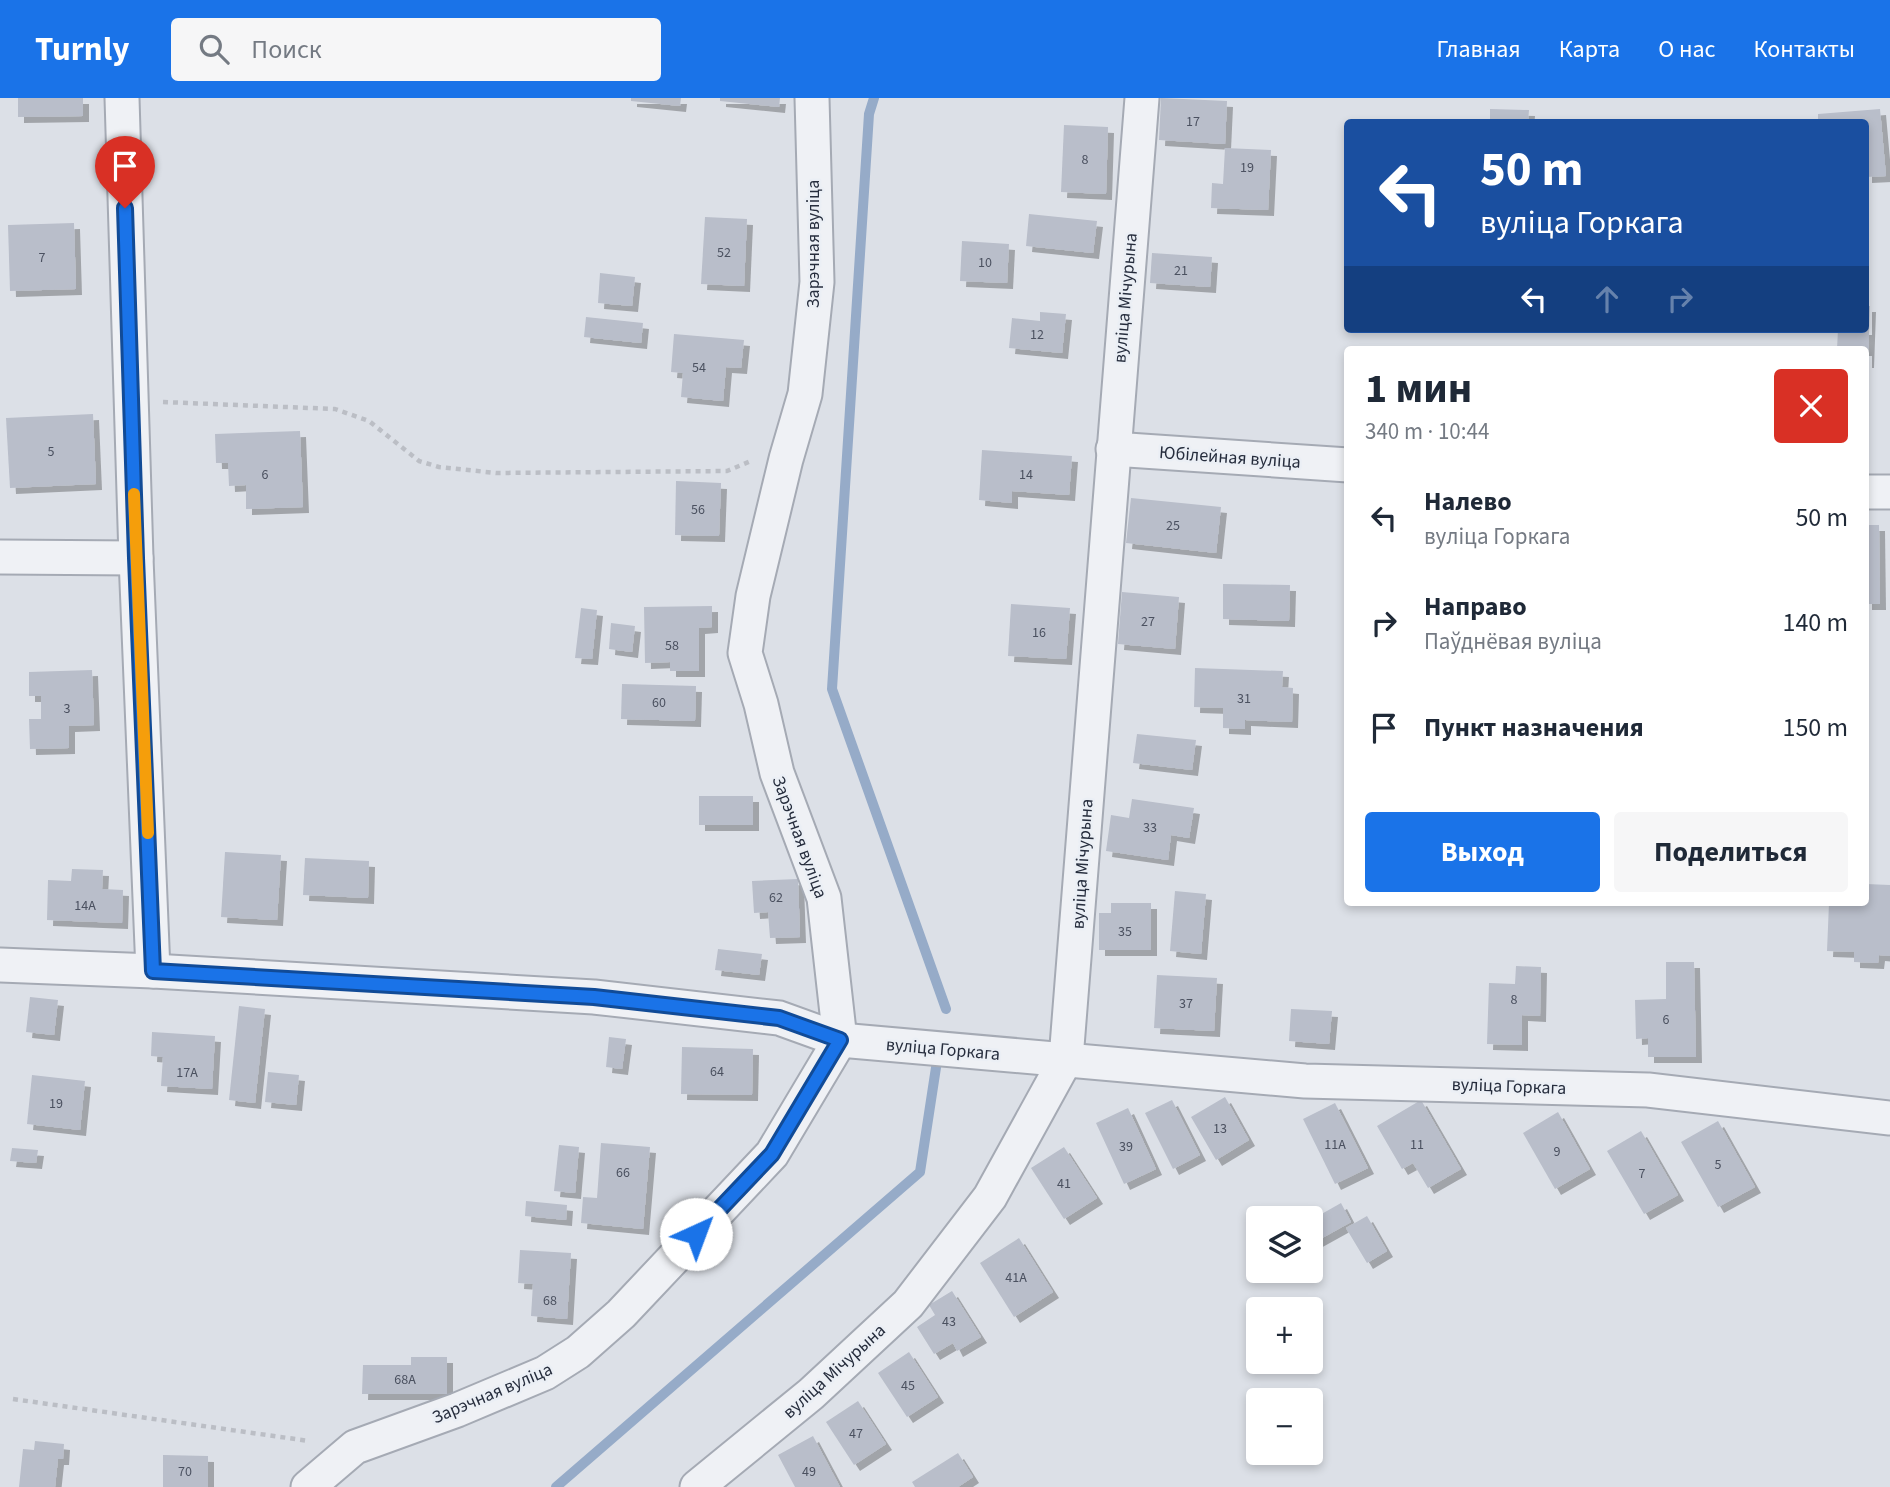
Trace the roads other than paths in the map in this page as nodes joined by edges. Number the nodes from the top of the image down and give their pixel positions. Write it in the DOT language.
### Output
graph roads {
  1 [pos="122,98"];
  2 [pos="812,98"];
  3 [pos="1142,98"];
  4 [pos="1113,449"];
  5 [pos="1344,465"];
  6 [pos="1869,492"];
  7 [pos="1890,492"];
  8 [pos="0,557"];
  9 [pos="136,558"];
  10 [pos="0,965"];
  11 [pos="153,971"];
  12 [pos="840,1040"];
  13 [pos="1066,1059"];
  14 [pos="1890,1118"];
  15 [pos="308,1487"];
  16 [pos="697,1487"];
  1 -- 9 [label="street"];
  2 -- 12 [label="street, Зарэчная вуліца"];
  3 -- 4 [label="street, вуліца Мічурына"];
  4 -- 5 [label="street, Юбілейная вуліца"];
  4 -- 13 [label="street, вуліца Мічурына"];
  6 -- 7 [label="street"];
  8 -- 9 [label="street"];
  9 -- 11 [label="street"];
  10 -- 11 [label="street, вуліца Горкага"];
  11 -- 12 [label="street, вуліца Горкага"];
  12 -- 13 [label="street, вуліца Горкага"];
  12 -- 15 [label="street, Зарэчная вуліца"];
  13 -- 14 [label="street, вуліца Горкага"];
  13 -- 16 [label="street, вуліца Мічурына"];
}
